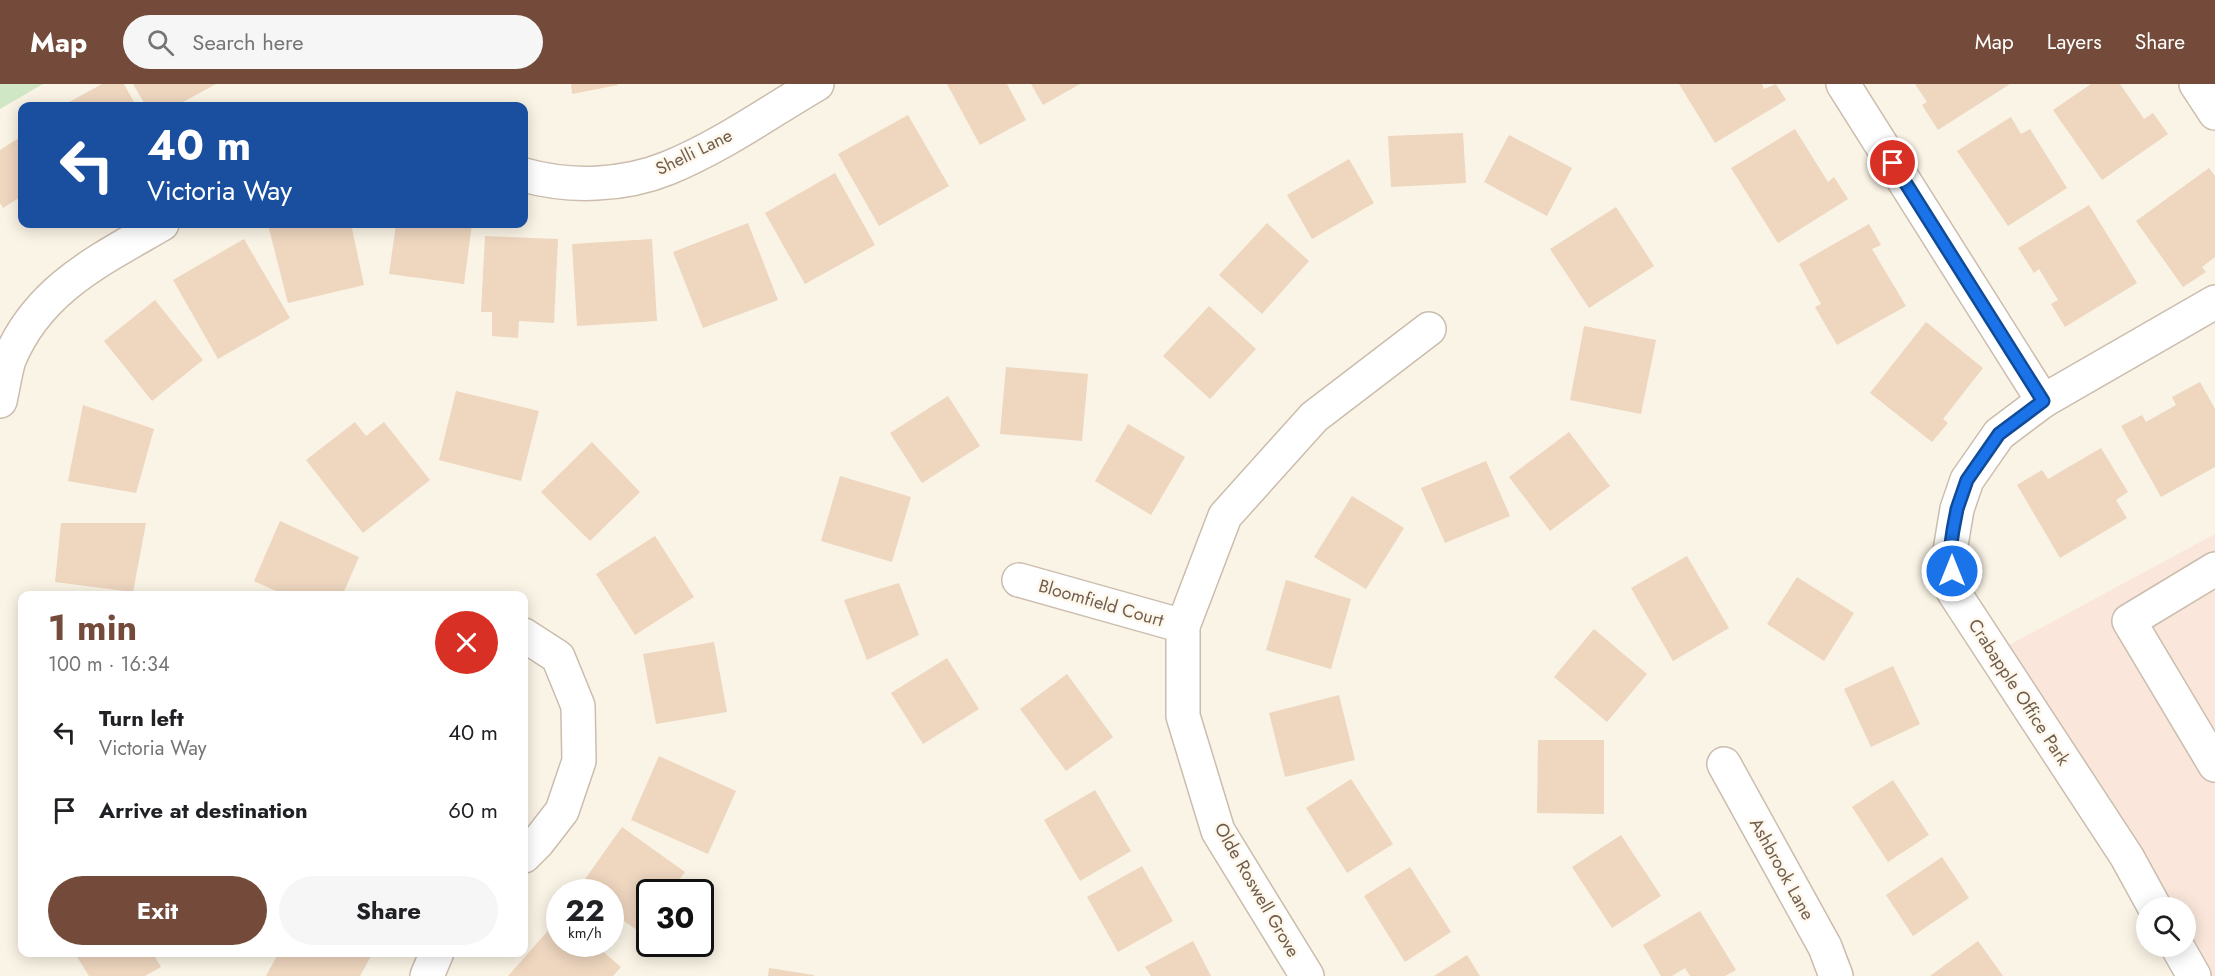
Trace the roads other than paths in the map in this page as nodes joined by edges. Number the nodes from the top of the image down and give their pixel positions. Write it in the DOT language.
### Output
graph roads {
  1 [pos="817,84"];
  2 [pos="1843,84"];
  3 [pos="2196,84"];
  4 [pos="2215,113"];
  5 [pos="528,176"];
  6 [pos="155,228"];
  7 [pos="2215,302"];
  8 [pos="1429,329"];
  9 [pos="0,401"];
  10 [pos="2043,401"];
  11 [pos="2215,569"];
  12 [pos="1019,580"];
  13 [pos="1184,626"];
  14 [pos="528,637"];
  15 [pos="1724,764"];
  16 [pos="2215,765"];
  17 [pos="528,852"];
  18 [pos="2149,897"];
  19 [pos="435,957"];
  20 [pos="2183,957"];
  21 [pos="427,976"];
  22 [pos="1307,976"];
  23 [pos="1836,976"];
  24 [pos="2194,976"];
  1 -- 5 [label="street, Shelli Lane"];
  2 -- 10 [label="street"];
  3 -- 4 [label="street"];
  6 -- 9 [label="street"];
  7 -- 10 [label="street, Crabapple Office Park"];
  8 -- 13 [label="street, Olde Roswell Grove"];
  10 -- 18 [label="street, Crabapple Office Park"];
  11 -- 16 [label="street"];
  12 -- 13 [label="street, Bloomfield Court"];
  13 -- 22 [label="street, Olde Roswell Grove"];
  14 -- 17 [label="street"];
  15 -- 23 [label="street, Ashbrook Lane"];
  19 -- 21 [label="street"];
  20 -- 24 [label="street"];
}
